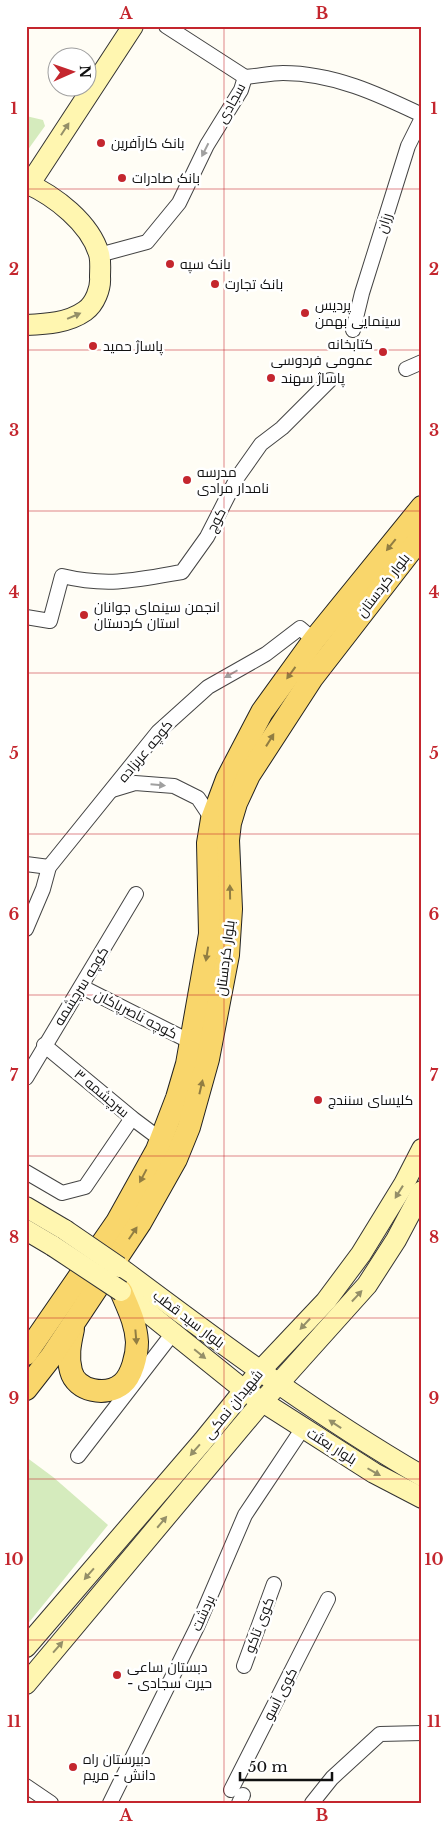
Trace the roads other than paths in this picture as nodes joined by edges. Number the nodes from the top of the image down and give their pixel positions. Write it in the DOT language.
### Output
graph roads {
  1 [pos="133,26"];
  2 [pos="166,26"];
  3 [pos="245,77"];
  4 [pos="422,117"];
  5 [pos="422,142"];
  6 [pos="408,146"];
  7 [pos="36,161"];
  8 [pos="28,184"];
  9 [pos="99,255"];
  10 [pos="26,325"];
  11 [pos="353,330"];
  12 [pos="422,362"];
  13 [pos="406,369"];
  14 [pos="330,380"];
  15 [pos="422,507"];
  16 [pos="422,536"];
  17 [pos="26,617"];
  18 [pos="314,640"];
  19 [pos="111,791"];
  20 [pos="212,819"];
  21 [pos="26,864"];
  22 [pos="49,867"];
  23 [pos="136,894"];
  24 [pos="26,929"];
  25 [pos="82,987"];
  26 [pos="191,1042"];
  27 [pos="44,1045"];
  28 [pos="26,1078"];
  29 [pos="132,1118"];
  30 [pos="160,1138"];
  31 [pos="422,1149"];
  32 [pos="26,1172"];
  33 [pos="422,1191"];
  34 [pos="26,1207"];
  35 [pos="26,1230"];
  36 [pos="104,1265"];
  37 [pos="121,1291"];
  38 [pos="75,1320"];
  39 [pos="174,1333"];
  40 [pos="26,1354"];
  41 [pos="259,1372"];
  42 [pos="277,1384"];
  43 [pos="26,1389"];
  44 [pos="244,1390"];
  45 [pos="262,1402"];
  46 [pos="303,1428"];
  47 [pos="78,1456"];
  48 [pos="422,1476"];
  49 [pos="422,1498"];
  50 [pos="117,1541"];
  51 [pos="135,1555"];
  52 [pos="274,1584"];
  53 [pos="328,1599"];
  54 [pos="26,1647"];
  55 [pos="244,1666"];
  56 [pos="26,1684"];
  57 [pos="422,1733"];
  58 [pos="26,1786"];
  59 [pos="238,1796"];
  60 [pos="45,1801"];
  61 [pos="110,1803"];
  62 [pos="312,1803"];
  7 -- 1 [label="main road, one-way"];
  2 -- 3 [label="street"];
  3 -- 4 [label="street, سجادی"];
  3 -- 9 [label="street, سجادی, one-way"];
  4 -- 6 [label="street, رزان"];
  5 -- 6 [label="street"];
  6 -- 11 [label="street, رزان"];
  7 -- 8 [label="main road"];
  8 -- 9 [label="main road"];
  10 -- 9 [label="main road, one-way"];
  12 -- 13 [label="street"];
  14 -- 17 [label="street, کوچ"];
  15 -- 18 [label="main road, بلوار کردستان, one-way"];
  36 -- 16 [label="main road, بلوار کردستان, one-way"];
  18 -- 19 [label="street, کوچه عربزاده, one-way"];
  18 -- 20 [label="main road, بلوار کردستان, one-way"];
  19 -- 20 [label="street, one-way"];
  19 -- 22 [label="street, کوچه عربزاده"];
  20 -- 26 [label="main road, بلوار کردستان, one-way"];
  21 -- 22 [label="street"];
  22 -- 24 [label="street, کوچه عربزاده"];
  23 -- 25 [label="street, کوچه سرچشمه"];
  25 -- 26 [label="street, کوچه ناصرپاکان"];
  25 -- 27 [label="street, کوچه سرچشمه"];
  26 -- 30 [label="main road, بلوار کردستان"];
  27 -- 28 [label="street, کوچه سرچشمه"];
  27 -- 29 [label="street, سرچشمه ۳"];
  29 -- 30 [label="street, سرچشمه ۳"];
  29 -- 32 [label="street"];
  30 -- 36 [label="main road, بلوار کردستان, one-way"];
  31 -- 41 [label="main road, شهیدان نمکی, one-way"];
  42 -- 33 [label="main road, شهیدان نمکی, one-way"];
  34 -- 36 [label="main road, بلوار سید قطب, bridge"];
  35 -- 37 [label="main road, بلوار سید قطب, bridge"];
  36 -- 38 [label="main road, بلوار کردستان"];
  36 -- 40 [label="main road, بلوار کردستان"];
  36 -- 41 [label="main road, بلوار سید قطب"];
  37 -- 38 [label="main road, one-way"];
  37 -- 39 [label="main road, بلوار سید قطب"];
  38 -- 43 [label="main road, بلوار کردستان"];
  39 -- 44 [label="main road, بلوار سید قطب, one-way"];
  39 -- 47 [label="street"];
  41 -- 42 [label="main road, بلوار بعثت"];
  41 -- 44 [label="main road, شهیدان نمکی"];
  42 -- 45 [label="main road, شهیدان نمکی"];
  48 -- 42 [label="main road, بلوار بعثت, one-way"];
  44 -- 45 [label="main road, بلوار بعثت"];
  44 -- 50 [label="main road, شهیدان نمکی, one-way"];
  45 -- 46 [label="main road, بلوار بعثت"];
  51 -- 45 [label="main road, شهیدان نمکی, one-way"];
  46 -- 49 [label="main road, بلوار بعثت, one-way"];
  46 -- 61 [label="street, بردشت"];
  50 -- 51 [label="main road"];
  50 -- 54 [label="main road, شهیدان نمکی, one-way"];
  56 -- 51 [label="main road, شهیدان نمکی, one-way"];
  52 -- 55 [label="street, کوی تاکو"];
  53 -- 59 [label="street, کوی آسو"];
  57 -- 62 [label="street"];
  58 -- 60 [label="street"];
}
